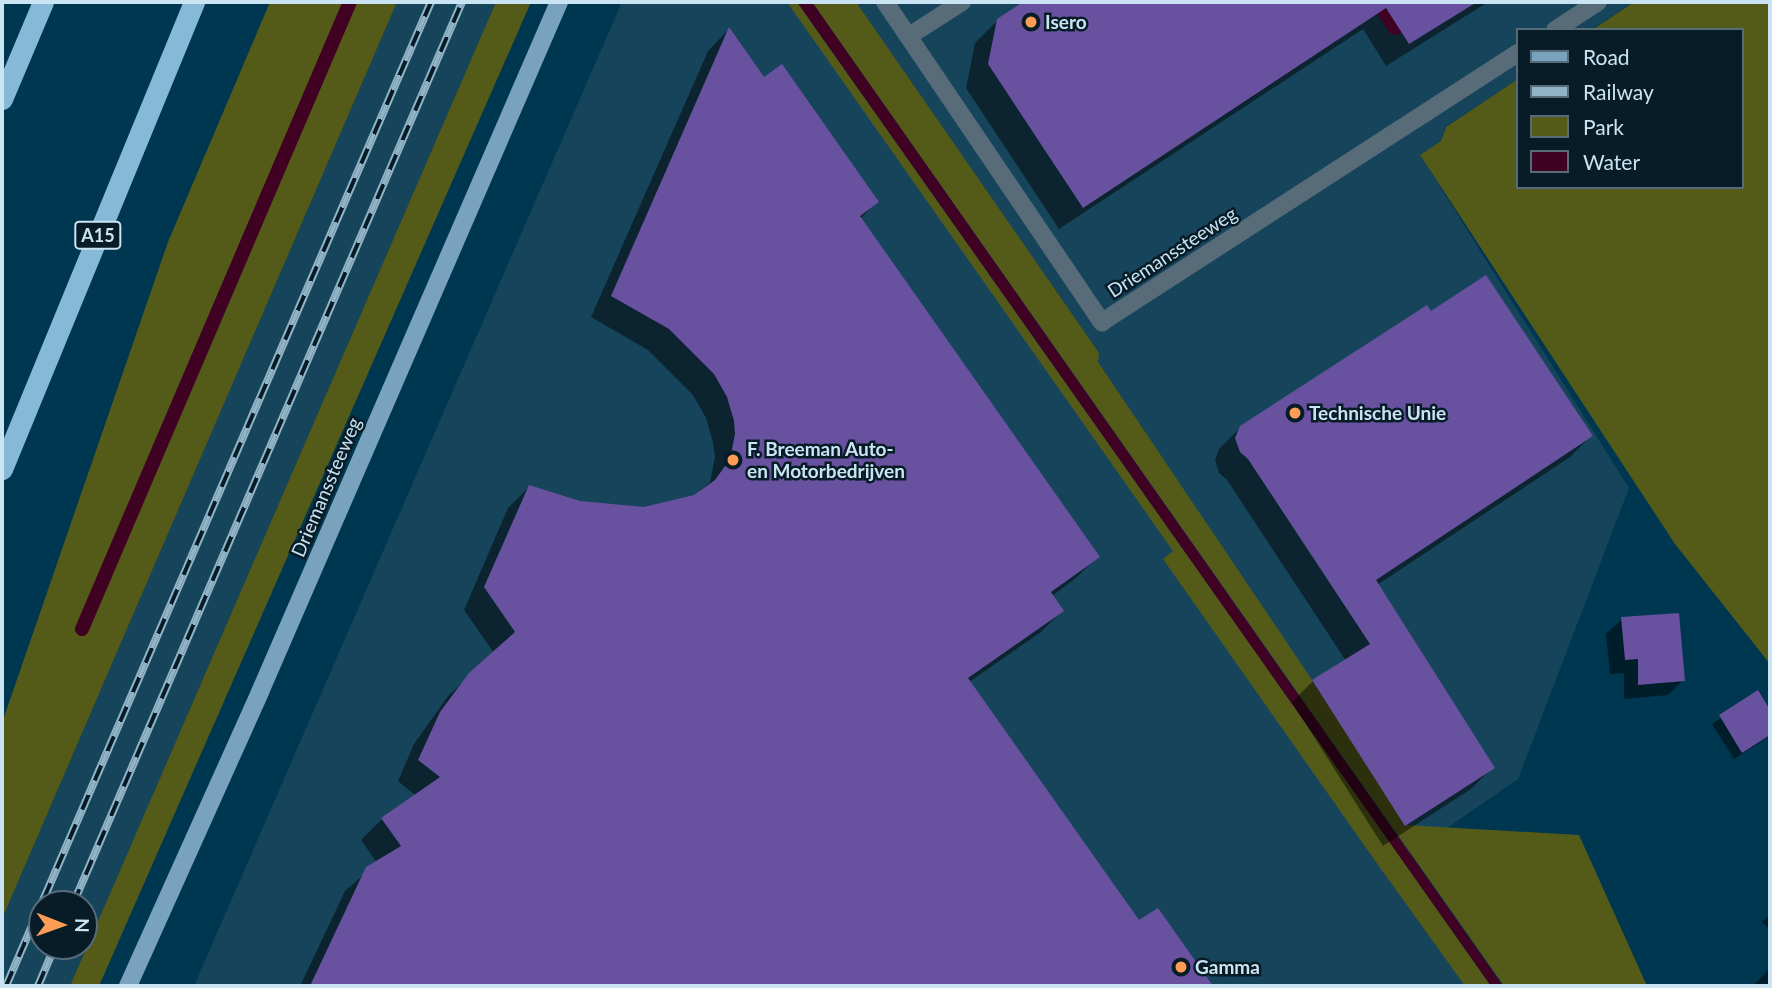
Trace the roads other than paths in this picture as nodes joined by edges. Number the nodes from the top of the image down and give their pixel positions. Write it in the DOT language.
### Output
graph roads {
  1 [pos="43,2"];
  2 [pos="194,2"];
  3 [pos="559,2"];
  4 [pos="885,2"];
  5 [pos="962,2"];
  6 [pos="1598,2"];
  7 [pos="1558,28"];
  8 [pos="909,36"];
  9 [pos="1516,54"];
  10 [pos="2,99"];
  11 [pos="2,469"];
  12 [pos="128,986"];
  1 -- 10 [label="highway"];
  2 -- 11 [label="highway, A15"];
  3 -- 12 [label="main road, Driemanssteeweg"];
  4 -- 8 [label="street, Driemanssteeweg"];
  5 -- 8 [label="street"];
  6 -- 7 [label="street"];
  8 -- 9 [label="street, Driemanssteeweg"];
}
